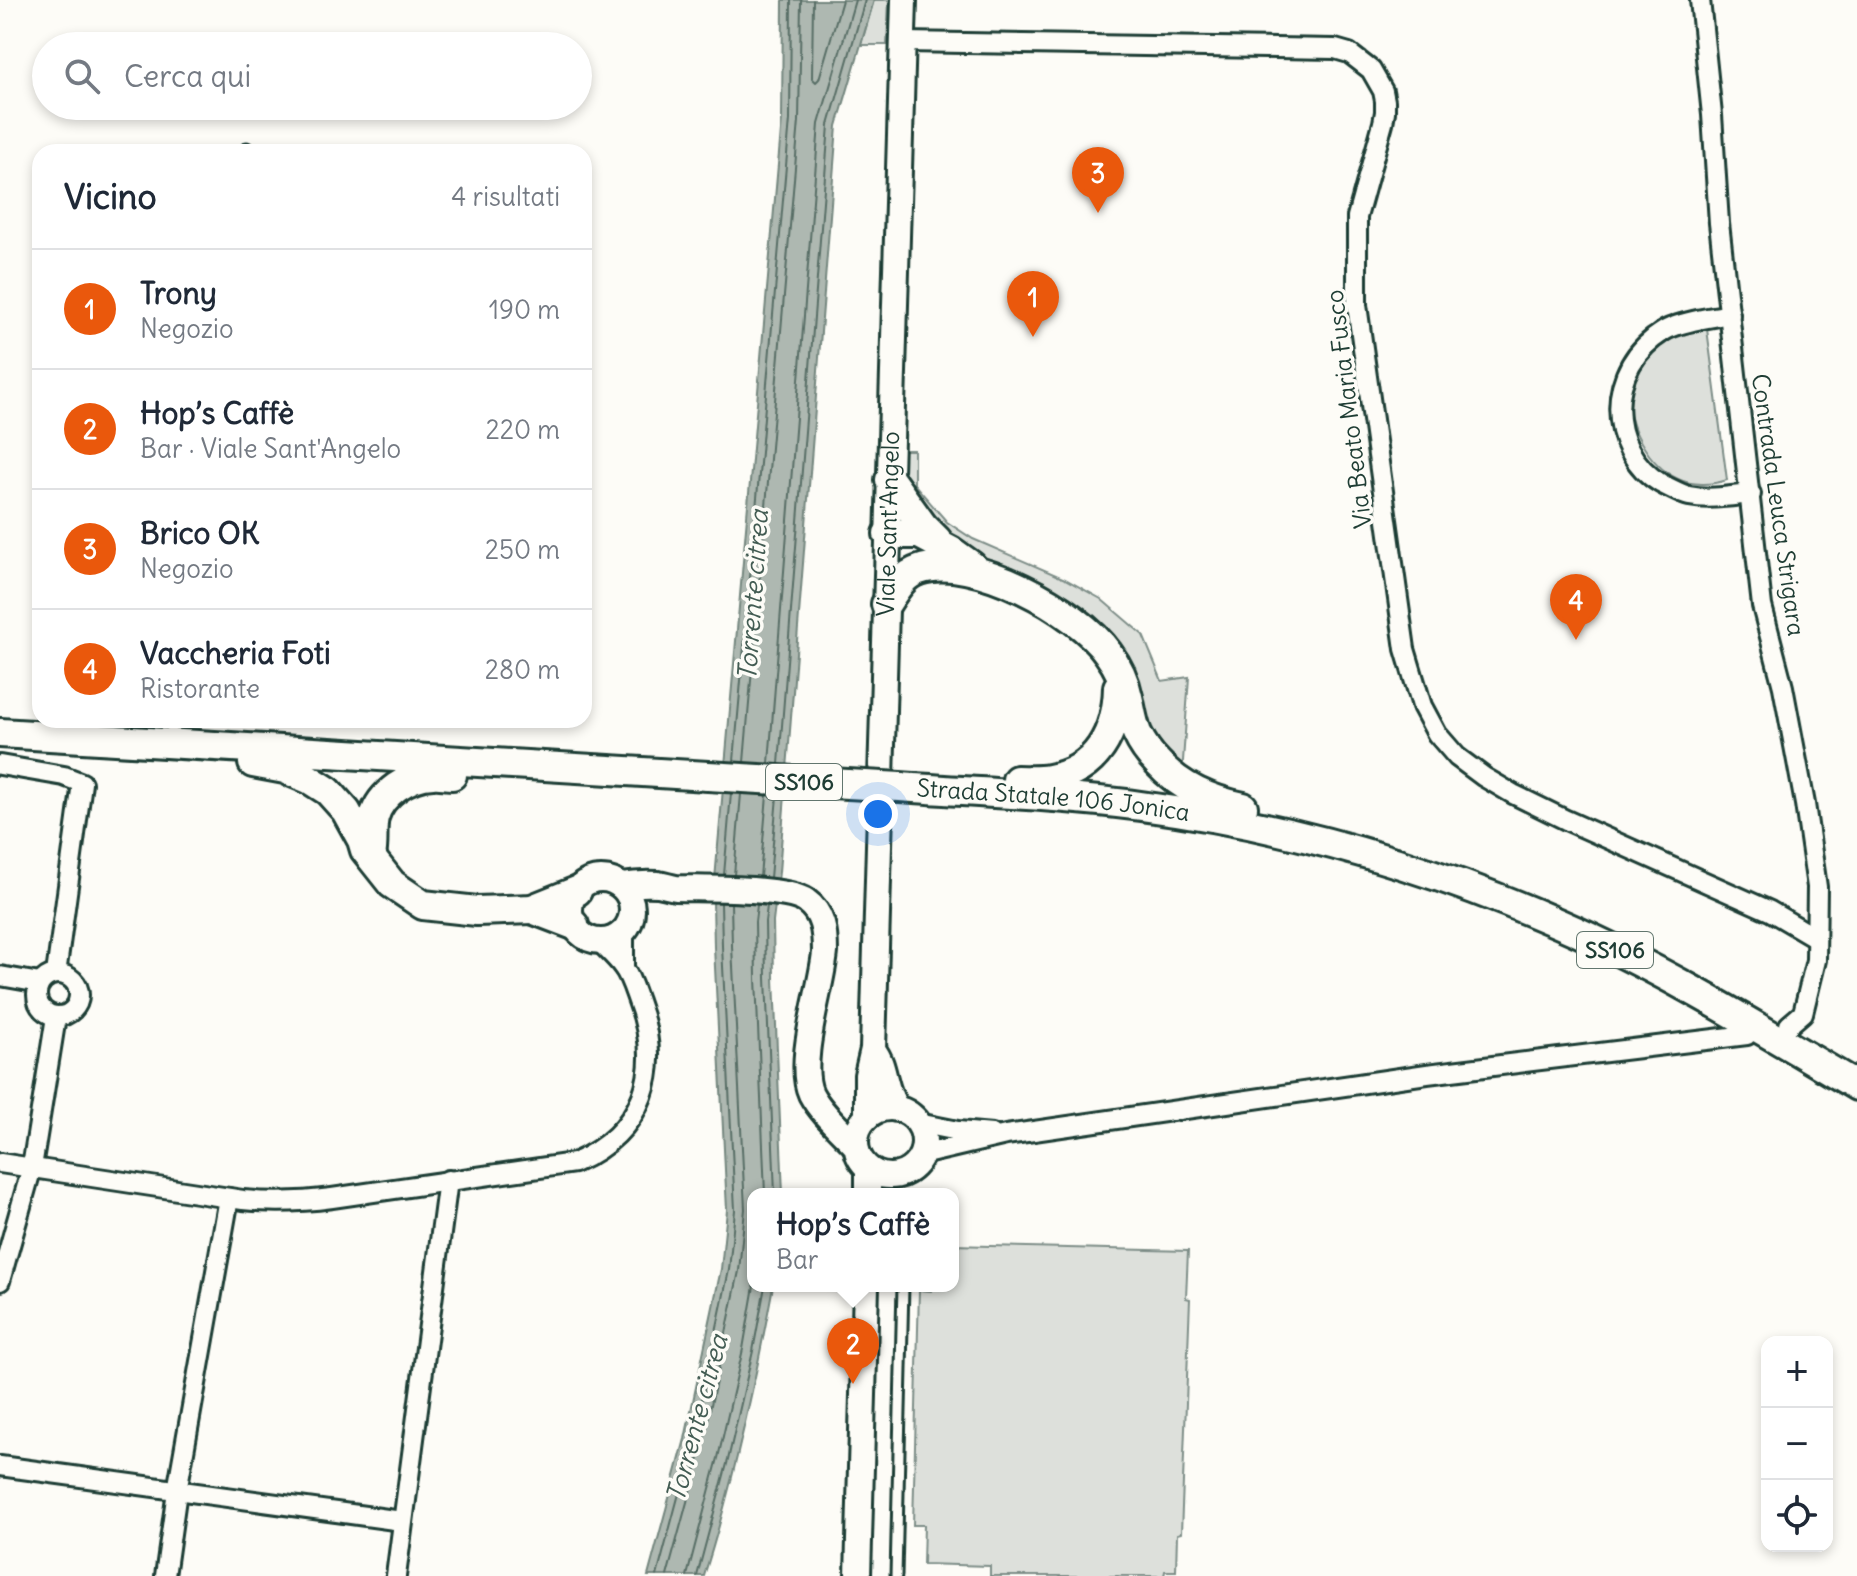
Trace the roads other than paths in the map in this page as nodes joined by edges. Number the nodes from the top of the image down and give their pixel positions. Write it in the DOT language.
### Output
graph roads {
  1 [pos="904,0"];
  2 [pos="1700,0"];
  3 [pos="903,42"];
  4 [pos="1730,314"];
  5 [pos="890,480"];
  6 [pos="1751,494"];
  7 [pos="888,538"];
  8 [pos="948,561"];
  9 [pos="886,604"];
  10 [pos="1120,675"];
  11 [pos="171,732"];
  12 [pos="0,733"];
  13 [pos="96,739"];
  14 [pos="0,765"];
  15 [pos="611,771"];
  16 [pos="911,788"];
  17 [pos="1355,851"];
  18 [pos="371,856"];
  19 [pos="621,886"];
  20 [pos="676,888"];
  21 [pos="577,891"];
  22 [pos="532,909"];
  23 [pos="628,924"];
  24 [pos="586,933"];
  25 [pos="1816,938"];
  26 [pos="624,968"];
  27 [pos="0,976"];
  28 [pos="48,978"];
  29 [pos="56,1017"];
  30 [pos="1796,1019"];
  31 [pos="1747,1035"];
  32 [pos="873,1049"];
  33 [pos="1857,1086"];
  34 [pos="818,1104"];
  35 [pos="897,1109"];
  36 [pos="866,1118"];
  37 [pos="918,1123"];
  38 [pos="1006,1135"];
  39 [pos="856,1146"];
  40 [pos="921,1155"];
  41 [pos="0,1163"];
  42 [pos="32,1167"];
  43 [pos="868,1169"];
  44 [pos="448,1180"];
  45 [pos="896,1184"];
  46 [pos="868,1188"];
  47 [pos="229,1198"];
  48 [pos="0,1281"];
  49 [pos="866,1292"];
  50 [pos="903,1292"];
  51 [pos="0,1466"];
  52 [pos="177,1491"];
  53 [pos="402,1521"];
  54 [pos="165,1576"];
  55 [pos="396,1576"];
  56 [pos="858,1576"];
  57 [pos="896,1576"];
  1 -- 3 [label="main road, Viale Sant'Angelo"];
  2 -- 4 [label="street, Contrada Leuca Strigara"];
  3 -- 5 [label="main road, Viale Sant'Angelo"];
  3 -- 25 [label="street, Via Beato Maria Fusco"];
  4 -- 6 [label="street, Contrada Leuca Strigara"];
  4 -- 6 [label="street"];
  5 -- 7 [label="main road, Viale Sant'Angelo"];
  5 -- 8 [label="main road"];
  6 -- 25 [label="street, Contrada Leuca Strigara"];
  7 -- 8 [label="main road"];
  7 -- 9 [label="main road, Viale Sant'Angelo"];
  8 -- 9 [label="main road"];
  8 -- 10 [label="main road"];
  9 -- 32 [label="main road, Viale Sant'Angelo"];
  10 -- 16 [label="main road"];
  10 -- 17 [label="main road"];
  11 -- 13 [label="main road, Strada Statale 106 Jonica / SS106"];
  11 -- 15 [label="main road, Strada Statale 106 Jonica / SS106"];
  12 -- 13 [label="main road, Strada Statale 106 Jonica / SS106"];
  13 -- 18 [label="main road"];
  14 -- 28 [label="street"];
  15 -- 16 [label="main road, Strada Statale 106 Jonica / SS106, bridge"];
  15 -- 18 [label="main road"];
  16 -- 17 [label="main road, Strada Statale 106 Jonica / SS106"];
  17 -- 33 [label="main road, Strada Statale 106 Jonica / SS106"];
  18 -- 22 [label="main road"];
  19 -- 20 [label="main road"];
  19 -- 21 [label="main road"];
  19 -- 23 [label="main road"];
  20 -- 23 [label="main road"];
  20 -- 34 [label="main road"];
  21 -- 22 [label="main road"];
  21 -- 24 [label="main road"];
  22 -- 24 [label="main road"];
  23 -- 24 [label="main road"];
  23 -- 26 [label="street"];
  24 -- 26 [label="street"];
  25 -- 30 [label="street, Contrada Leuca Strigara"];
  26 -- 44 [label="street"];
  27 -- 28 [label="street"];
  28 -- 29 [label="street"];
  28 -- 29 [label="street"];
  29 -- 42 [label="street"];
  31 -- 38 [label="street"];
  32 -- 35 [label="main road, Viale Sant'Angelo"];
  32 -- 36 [label="main road, Viale Sant'Angelo"];
  34 -- 36 [label="main road"];
  34 -- 39 [label="main road"];
  35 -- 36 [label="main road"];
  35 -- 37 [label="main road"];
  36 -- 39 [label="main road"];
  37 -- 38 [label="street"];
  37 -- 40 [label="main road"];
  38 -- 40 [label="street"];
  39 -- 43 [label="main road"];
  40 -- 45 [label="main road"];
  41 -- 42 [label="street"];
  42 -- 47 [label="street"];
  42 -- 48 [label="street"];
  43 -- 45 [label="main road"];
  43 -- 46 [label="main road"];
  44 -- 47 [label="street"];
  44 -- 53 [label="street"];
  47 -- 52 [label="street"];
  49 -- 56 [label="main road"];
  50 -- 57 [label="lane"];
  51 -- 52 [label="street"];
  52 -- 53 [label="street"];
  52 -- 54 [label="street"];
  53 -- 55 [label="street"];
}
